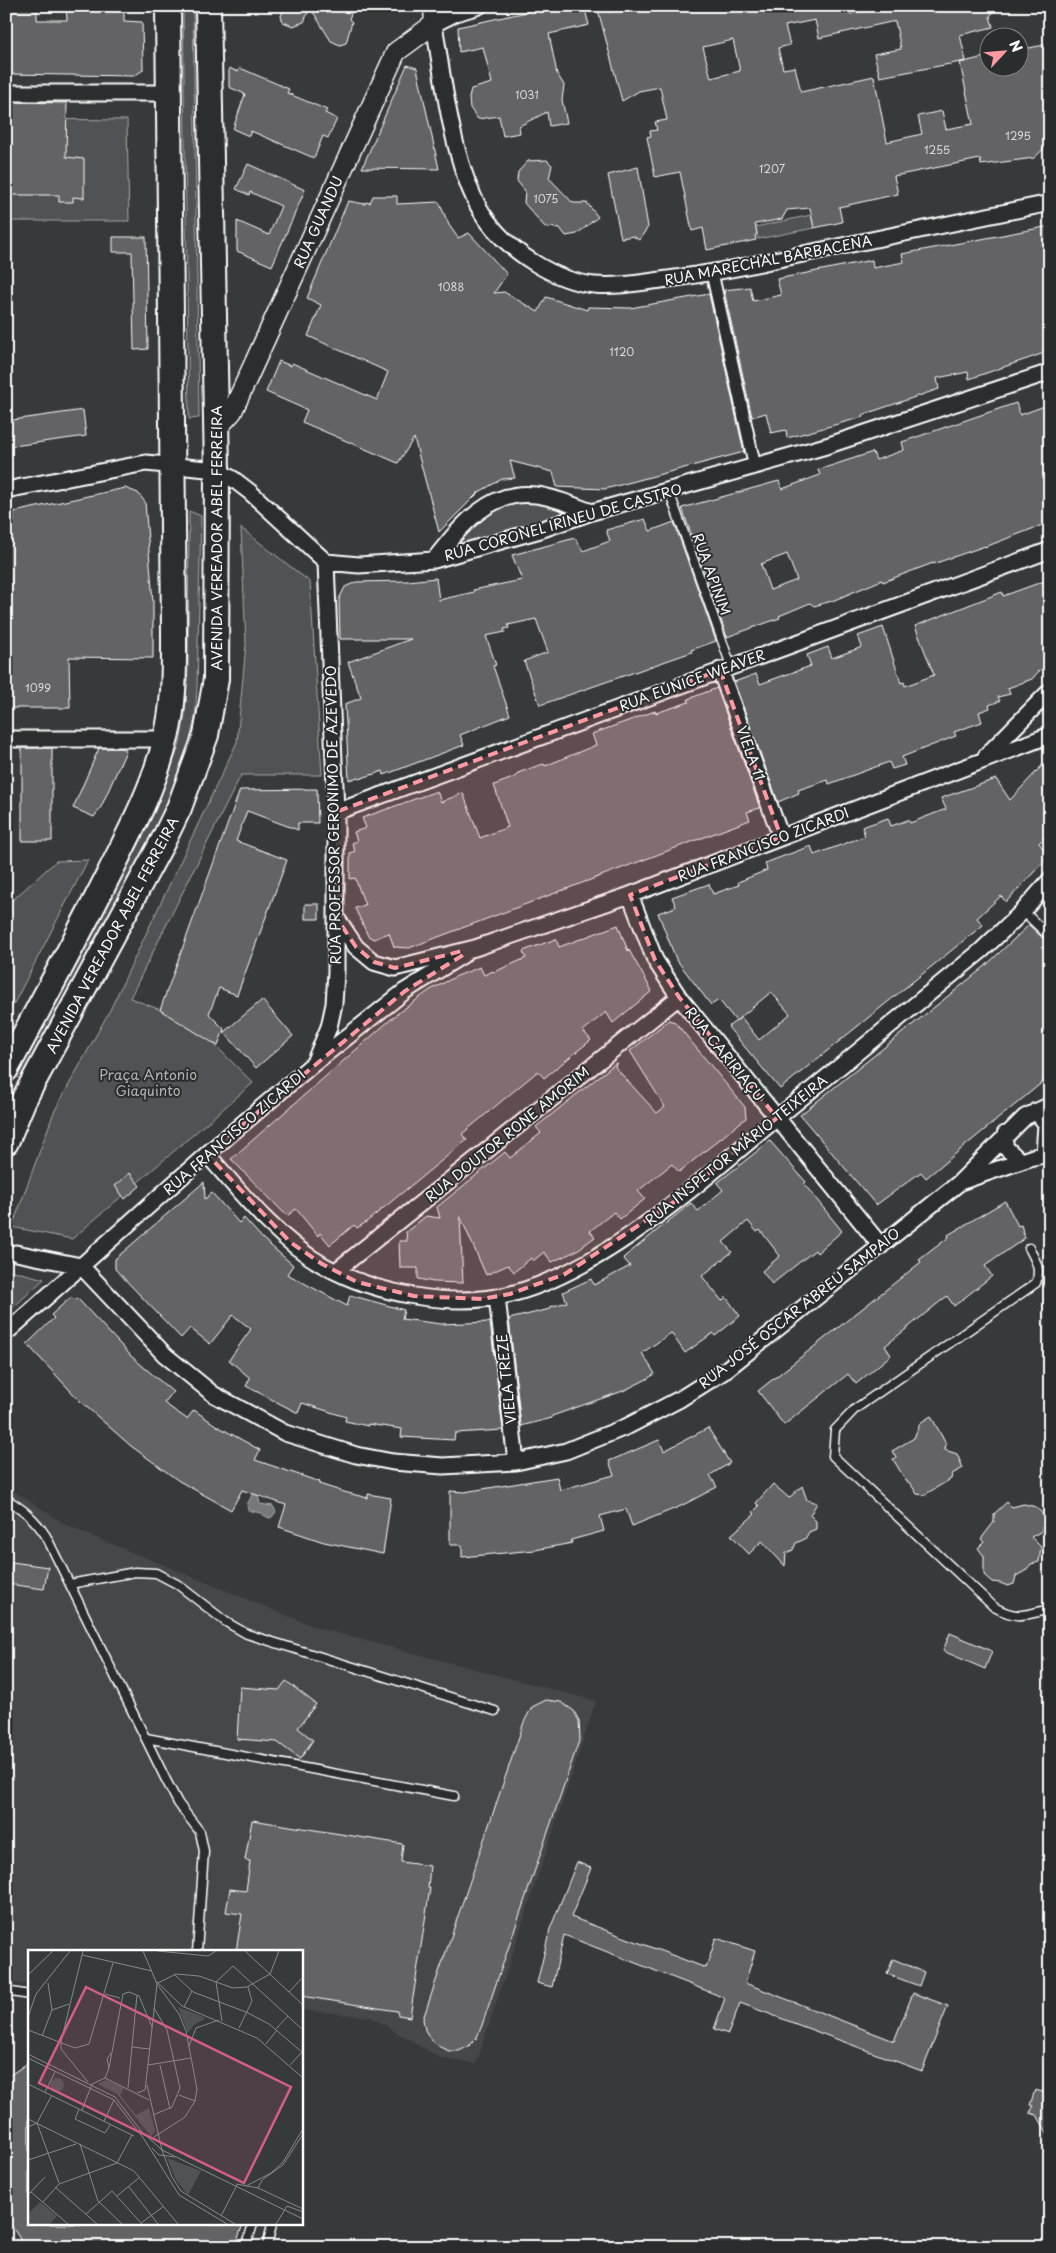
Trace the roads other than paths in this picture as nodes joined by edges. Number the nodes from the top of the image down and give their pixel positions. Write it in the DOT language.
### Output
graph roads {
  1 [pos="168,6"];
  2 [pos="208,6"];
  3 [pos="479,6"];
  4 [pos="434,15"];
  5 [pos="6,93"];
  6 [pos="168,93"];
  7 [pos="1050,203"];
  8 [pos="712,273"];
  9 [pos="1050,372"];
  10 [pos="215,430"];
  11 [pos="173,466"];
  12 [pos="755,468"];
  13 [pos="217,470"];
  14 [pos="6,490"];
  15 [pos="669,490"];
  16 [pos="592,512"];
  17 [pos="1050,550"];
  18 [pos="434,560"];
  19 [pos="326,562"];
  20 [pos="726,668"];
  21 [pos="1050,691"];
  22 [pos="1050,736"];
  23 [pos="6,739"];
  24 [pos="166,739"];
  25 [pos="984,759"];
  26 [pos="336,812"];
  27 [pos="781,837"];
  28 [pos="1050,880"];
  29 [pos="630,895"];
  30 [pos="1023,911"];
  31 [pos="336,917"];
  32 [pos="1050,937"];
  33 [pos="475,948"];
  34 [pos="679,996"];
  35 [pos="313,1064"];
  36 [pos="6,1069"];
  37 [pos="1043,1108"];
  38 [pos="777,1118"];
  39 [pos="1005,1134"];
  40 [pos="6,1142"];
  41 [pos="207,1154"];
  42 [pos="1047,1155"];
  43 [pos="1020,1161"];
  44 [pos="959,1183"];
  45 [pos="880,1246"];
  46 [pos="1029,1248"];
  47 [pos="16,1253"];
  48 [pos="81,1266"];
  49 [pos="336,1271"];
  50 [pos="497,1296"];
  51 [pos="6,1333"];
  52 [pos="516,1462"];
  53 [pos="6,1499"];
  54 [pos="70,1584"];
  55 [pos="1050,1609"];
  56 [pos="495,1711"];
  57 [pos="146,1738"];
  58 [pos="454,1796"];
  59 [pos="197,1950"];
  60 [pos="6,1991"];
  61 [pos="28,1995"];
  62 [pos="252,2226"];
  63 [pos="272,2226"];
  64 [pos="246,2247"];
  65 [pos="267,2247"];
  1 -- 6 [label="main road"];
  2 -- 10 [label="main road, AVENIDA VEREADOR ABEL FERREIRA"];
  3 -- 4 [label="street"];
  4 -- 8 [label="street, RUA MARECHAL BARBACENA"];
  4 -- 10 [label="street, RUA GUANDU"];
  5 -- 6 [label="street"];
  6 -- 11 [label="main road"];
  7 -- 8 [label="street, RUA MARECHAL BARBACENA"];
  8 -- 12 [label="street"];
  9 -- 12 [label="street, RUA CORONEL IRINEU DE CASTRO"];
  10 -- 13 [label="main road, AVENIDA VEREADOR ABEL FERREIRA"];
  11 -- 13 [label="street"];
  11 -- 14 [label="street"];
  11 -- 24 [label="main road"];
  12 -- 15 [label="street, RUA CORONEL IRINEU DE CASTRO"];
  13 -- 19 [label="street"];
  13 -- 40 [label="main road, AVENIDA VEREADOR ABEL FERREIRA"];
  15 -- 16 [label="street, RUA CORONEL IRINEU DE CASTRO"];
  15 -- 20 [label="lane, RUA APINIM"];
  16 -- 18 [label="street, RUA CORONEL IRINEU DE CASTRO"];
  16 -- 18 [label="street"];
  17 -- 20 [label="street, RUA EUNICE WEAVER"];
  18 -- 19 [label="street, RUA CORONEL IRINEU DE CASTRO"];
  19 -- 26 [label="street, RUA PROFESSOR GERONIMO DE AZEVEDO"];
  20 -- 26 [label="street, RUA EUNICE WEAVER"];
  20 -- 27 [label="street, VIELA 11"];
  21 -- 25 [label="street"];
  22 -- 25 [label="street, RUA FRANCISCO ZICARDI"];
  23 -- 24 [label="street"];
  24 -- 36 [label="main road"];
  25 -- 27 [label="street, RUA FRANCISCO ZICARDI"];
  26 -- 31 [label="street, RUA PROFESSOR GERONIMO DE AZEVEDO"];
  27 -- 29 [label="street, RUA FRANCISCO ZICARDI"];
  28 -- 30 [label="street, RUA INSPETOR MÁRIO TEIXEIRA"];
  29 -- 33 [label="street, RUA FRANCISCO ZICARDI"];
  29 -- 34 [label="street, RUA CARIRIAÇU"];
  30 -- 32 [label="lane"];
  30 -- 38 [label="street, RUA INSPETOR MÁRIO TEIXEIRA"];
  31 -- 33 [label="street, RUA FRANCISCO ZICARDI"];
  31 -- 35 [label="street, RUA PROFESSOR GERONIMO DE AZEVEDO"];
  33 -- 35 [label="street, RUA FRANCISCO ZICARDI"];
  34 -- 38 [label="street, RUA CARIRIAÇU"];
  34 -- 49 [label="street, RUA DOUTOR RONE AMORIM"];
  35 -- 41 [label="street, RUA FRANCISCO ZICARDI"];
  37 -- 39 [label="street, RUA JOSÉ OSCAR ABREU SAMPAIO"];
  37 -- 42 [label="street"];
  38 -- 45 [label="street, RUA CARIRIAÇU"];
  38 -- 50 [label="street, RUA INSPETOR MÁRIO TEIXEIRA"];
  39 -- 43 [label="street"];
  39 -- 44 [label="street, RUA JOSÉ OSCAR ABREU SAMPAIO"];
  41 -- 48 [label="street, RUA FRANCISCO ZICARDI"];
  41 -- 49 [label="street, RUA INSPETOR MÁRIO TEIXEIRA"];
  42 -- 43 [label="street"];
  43 -- 44 [label="street"];
  44 -- 45 [label="street, RUA JOSÉ OSCAR ABREU SAMPAIO"];
  45 -- 52 [label="street, RUA JOSÉ OSCAR ABREU SAMPAIO"];
  46 -- 55 [label="lane"];
  47 -- 48 [label="street"];
  48 -- 51 [label="street, RUA FRANCISCO ZICARDI"];
  48 -- 52 [label="street, RUA JOSÉ OSCAR ABREU SAMPAIO"];
  49 -- 50 [label="street, RUA INSPETOR MÁRIO TEIXEIRA"];
  50 -- 52 [label="street, VIELA TREZE"];
  53 -- 54 [label="lane"];
  54 -- 56 [label="lane"];
  54 -- 57 [label="lane"];
  57 -- 58 [label="lane"];
  57 -- 59 [label="lane"];
  60 -- 61 [label="lane"];
  62 -- 64 [label="lane"];
  63 -- 65 [label="lane"];
}
